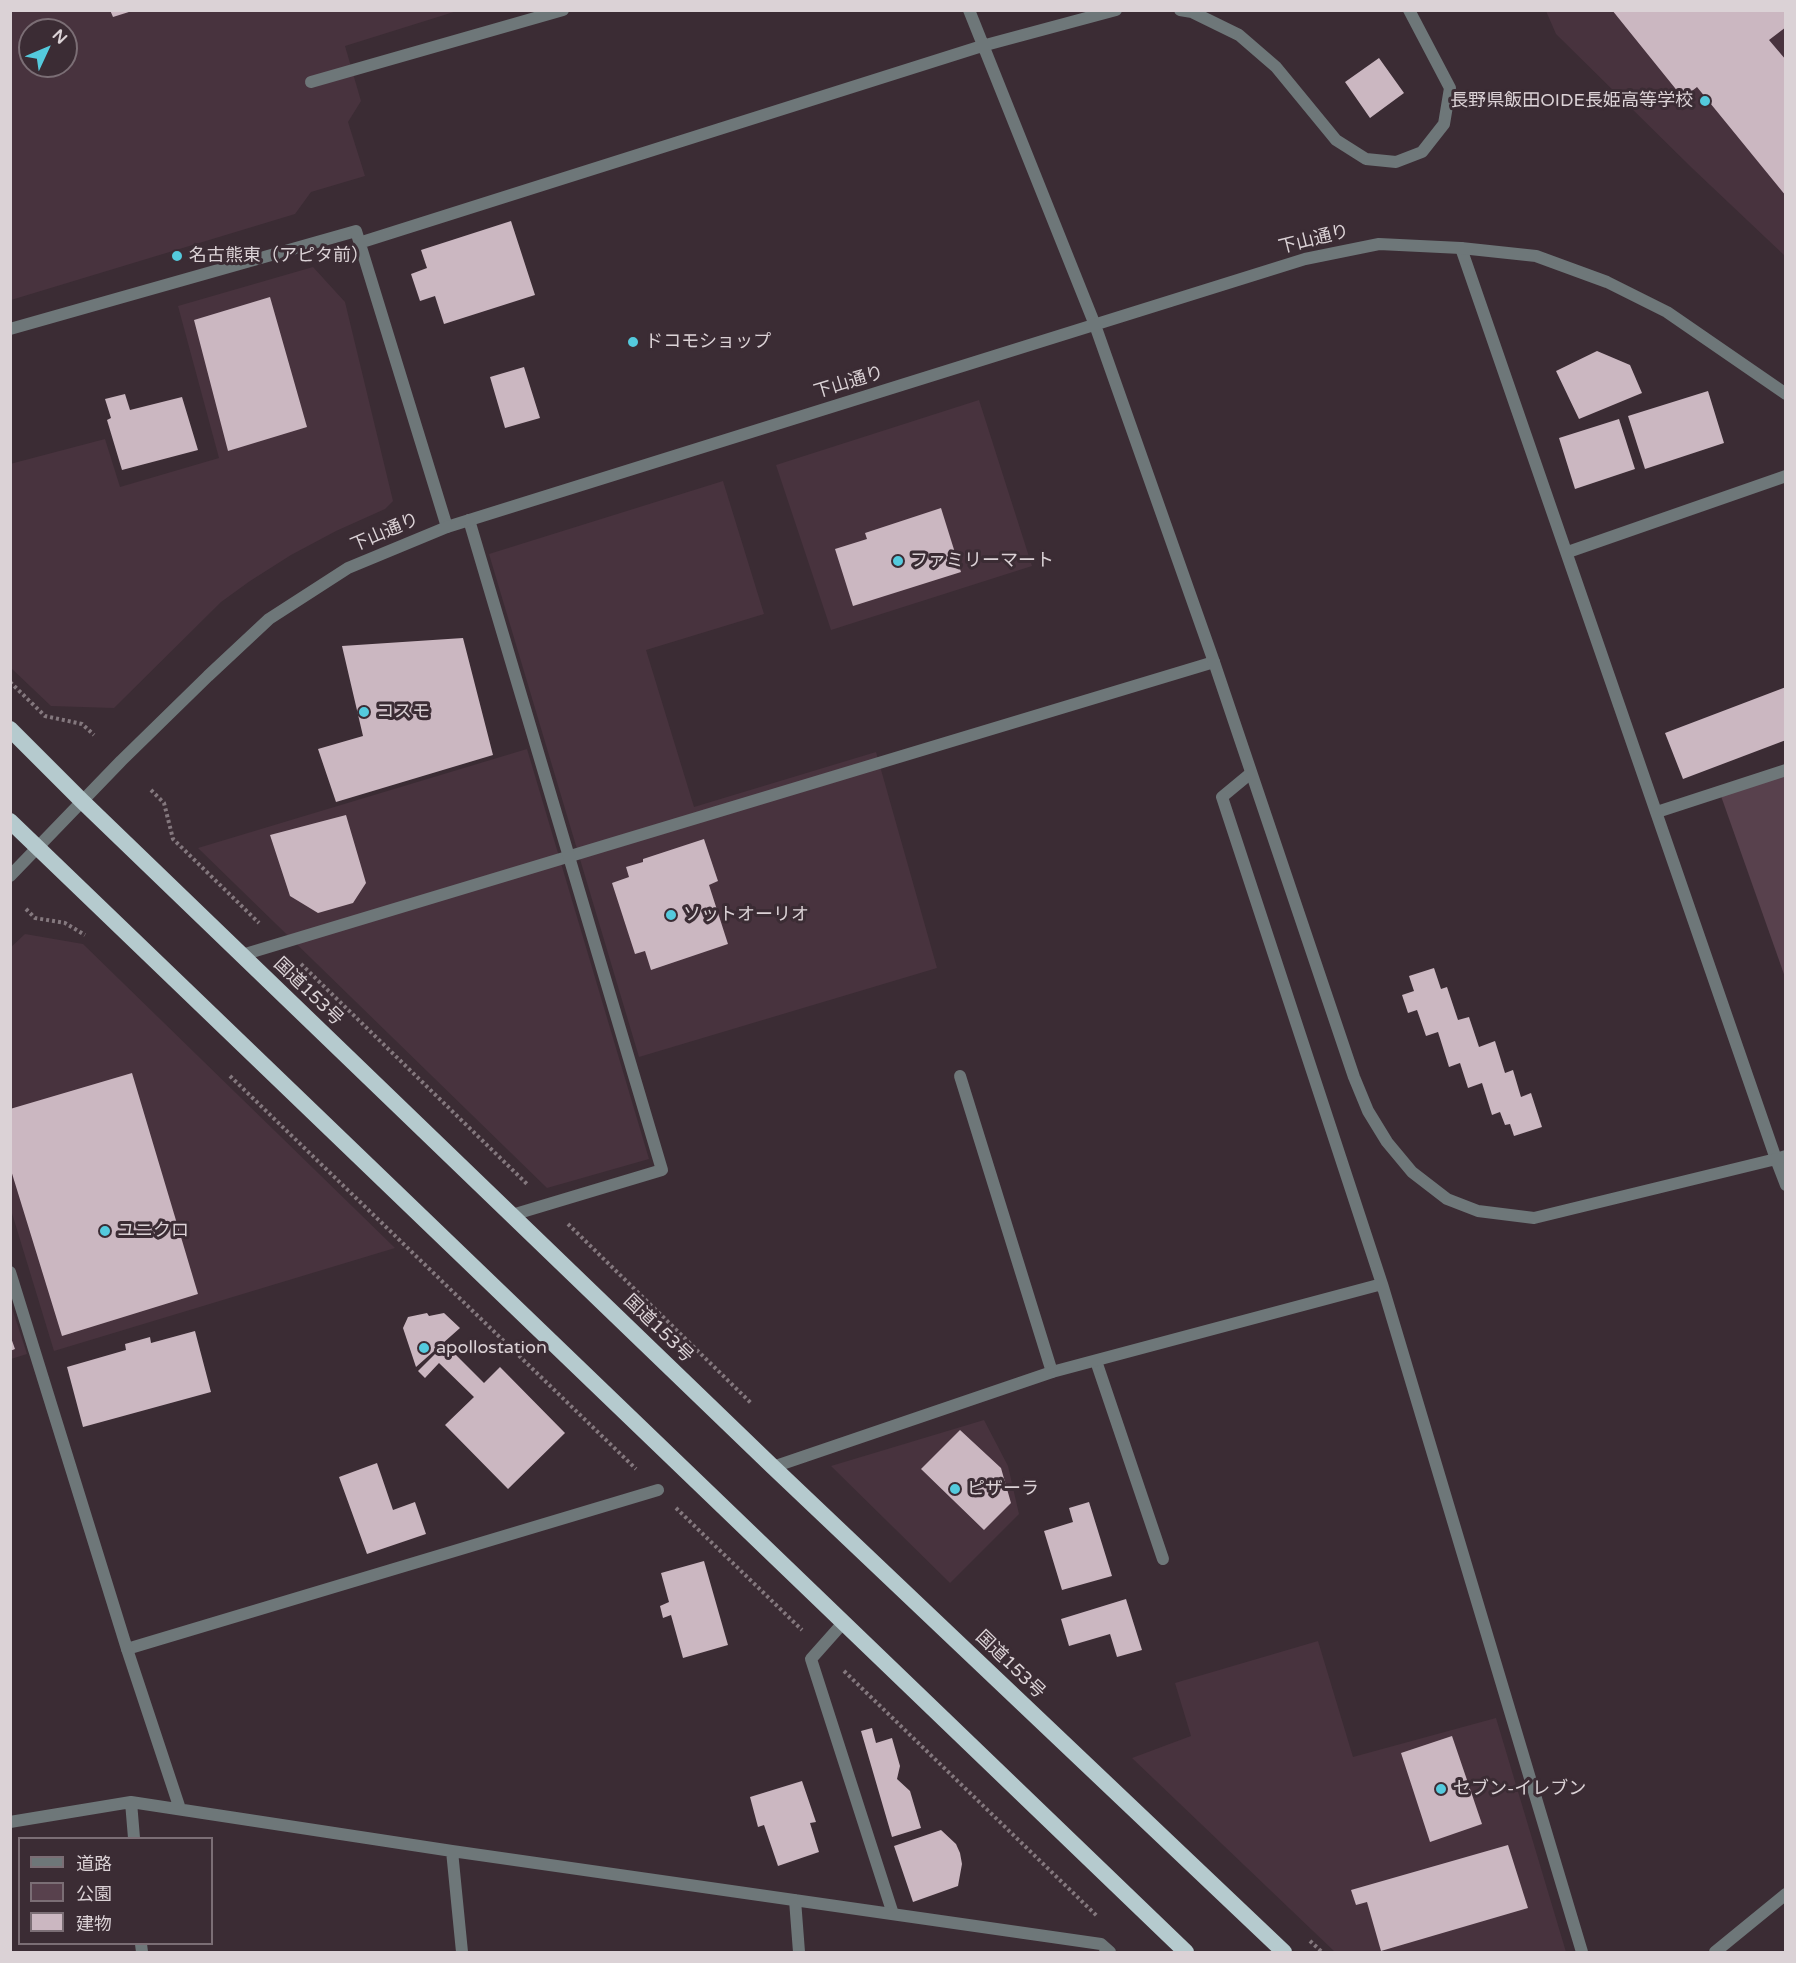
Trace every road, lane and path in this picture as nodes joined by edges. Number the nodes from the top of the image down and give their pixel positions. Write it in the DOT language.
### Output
graph roads {
  1 [pos="563,10"];
  2 [pos="969,10"];
  3 [pos="1116,10"];
  4 [pos="1180,10"];
  5 [pos="1409,10"];
  6 [pos="982,46"];
  7 [pos="311,82"];
  8 [pos="359,243"];
  9 [pos="1461,248"];
  10 [pos="1095,325"];
  11 [pos="10,329"];
  12 [pos="1785,394"];
  13 [pos="1785,476"];
  14 [pos="469,520"];
  15 [pos="447,527"];
  16 [pos="1568,552"];
  17 [pos="1214,662"];
  18 [pos="10,682"];
  19 [pos="10,729"];
  20 [pos="94,735"];
  21 [pos="1785,770"];
  22 [pos="1251,773"];
  23 [pos="151,790"];
  24 [pos="82,801"];
  25 [pos="1657,812"];
  26 [pos="10,820"];
  27 [pos="38,848"];
  28 [pos="568,858"];
  29 [pos="10,876"];
  30 [pos="26,909"];
  31 [pos="92,942"];
  32 [pos="280,943"];
  33 [pos="242,955"];
  34 [pos="229,1075"];
  35 [pos="960,1076"];
  36 [pos="1781,1158"];
  37 [pos="1785,1185"];
  38 [pos="547,1204"];
  39 [pos="512,1215"];
  40 [pos="10,1272"];
  41 [pos="1382,1284"];
  42 [pos="1096,1361"];
  43 [pos="1053,1372"];
  44 [pos="757,1409"];
  45 [pos="773,1467"];
  46 [pos="658,1490"];
  47 [pos="1163,1559"];
  48 [pos="843,1623"];
  49 [pos="820,1648"];
  50 [pos="127,1649"];
  51 [pos="131,1802"];
  52 [pos="180,1809"];
  53 [pos="10,1822"];
  54 [pos="134,1837"];
  55 [pos="452,1851"];
  56 [pos="1785,1894"];
  57 [pos="795,1900"];
  58 [pos="893,1914"];
  59 [pos="1100,1920"];
  60 [pos="1305,1936"];
  61 [pos="462,1953"];
  62 [pos="799,1953"];
  63 [pos="1110,1953"];
  64 [pos="1186,1953"];
  65 [pos="1284,1953"];
  66 [pos="1322,1953"];
  67 [pos="1582,1953"];
  68 [pos="1714,1953"];
  1 -- 7 [label="street"];
  2 -- 6 [label="street"];
  3 -- 6 [label="street"];
  4 -- 5 [label="street"];
  6 -- 8 [label="street"];
  6 -- 10 [label="street"];
  8 -- 11 [label="street"];
  8 -- 15 [label="street"];
  9 -- 10 [label="street, 下山通り"];
  9 -- 12 [label="street, 下山通り"];
  9 -- 16 [label="street"];
  10 -- 14 [label="street, 下山通り"];
  10 -- 17 [label="street"];
  13 -- 16 [label="street"];
  14 -- 15 [label="street, 下山通り"];
  14 -- 28 [label="street"];
  15 -- 24 [label="street, 下山通り"];
  16 -- 25 [label="street"];
  17 -- 22 [label="street"];
  17 -- 28 [label="street"];
  18 -- 20 [label="path"];
  19 -- 24 [label="highway, 国道153号"];
  21 -- 25 [label="street"];
  22 -- 36 [label="street"];
  22 -- 41 [label="street"];
  23 -- 32 [label="path"];
  24 -- 27 [label="street, 下山通り"];
  24 -- 33 [label="highway, 国道153号"];
  25 -- 36 [label="street"];
  26 -- 27 [label="highway"];
  27 -- 29 [label="street, 下山通り"];
  27 -- 48 [label="highway"];
  28 -- 32 [label="street"];
  28 -- 38 [label="street"];
  30 -- 31 [label="path"];
  32 -- 33 [label="street"];
  32 -- 38 [label="path"];
  33 -- 39 [label="highway, 国道153号"];
  34 -- 46 [label="path"];
  35 -- 43 [label="street"];
  36 -- 37 [label="street"];
  38 -- 39 [label="street"];
  38 -- 44 [label="path"];
  39 -- 45 [label="highway, 国道153号"];
  40 -- 50 [label="street"];
  41 -- 42 [label="street"];
  41 -- 67 [label="street"];
  42 -- 43 [label="street"];
  42 -- 47 [label="street"];
  43 -- 45 [label="street"];
  45 -- 65 [label="highway, 国道153号"];
  46 -- 49 [label="path"];
  46 -- 50 [label="street"];
  48 -- 49 [label="street"];
  48 -- 64 [label="highway"];
  49 -- 58 [label="street"];
  49 -- 59 [label="path"];
  50 -- 52 [label="street"];
  51 -- 52 [label="street"];
  51 -- 53 [label="street"];
  51 -- 54 [label="street"];
  52 -- 55 [label="street"];
  55 -- 57 [label="street"];
  55 -- 61 [label="street"];
  56 -- 68 [label="street"];
  57 -- 58 [label="street"];
  57 -- 62 [label="street"];
  58 -- 63 [label="street"];
  60 -- 66 [label="path"];
}
